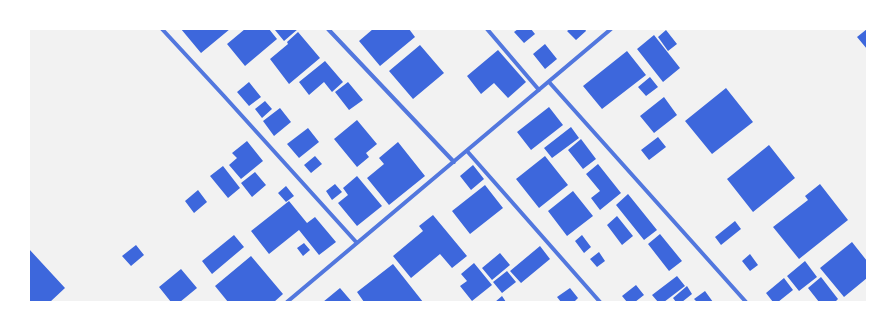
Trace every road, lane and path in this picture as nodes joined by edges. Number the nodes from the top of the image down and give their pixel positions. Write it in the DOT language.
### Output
graph roads {
  1 [pos="162,29"];
  2 [pos="328,29"];
  3 [pos="487,29"];
  4 [pos="612,29"];
  5 [pos="549,82"];
  6 [pos="539,90"];
  7 [pos="467,151"];
  8 [pos="454,162"];
  9 [pos="357,243"];
  10 [pos="288,302"];
  11 [pos="600,302"];
  12 [pos="746,302"];
  1 -- 9 [label="street"];
  2 -- 8 [label="street"];
  3 -- 6 [label="street"];
  4 -- 5 [label="street"];
  5 -- 6 [label="street"];
  5 -- 12 [label="street"];
  6 -- 7 [label="street"];
  7 -- 8 [label="street"];
  7 -- 11 [label="street"];
  8 -- 9 [label="street"];
  9 -- 10 [label="street"];
}
